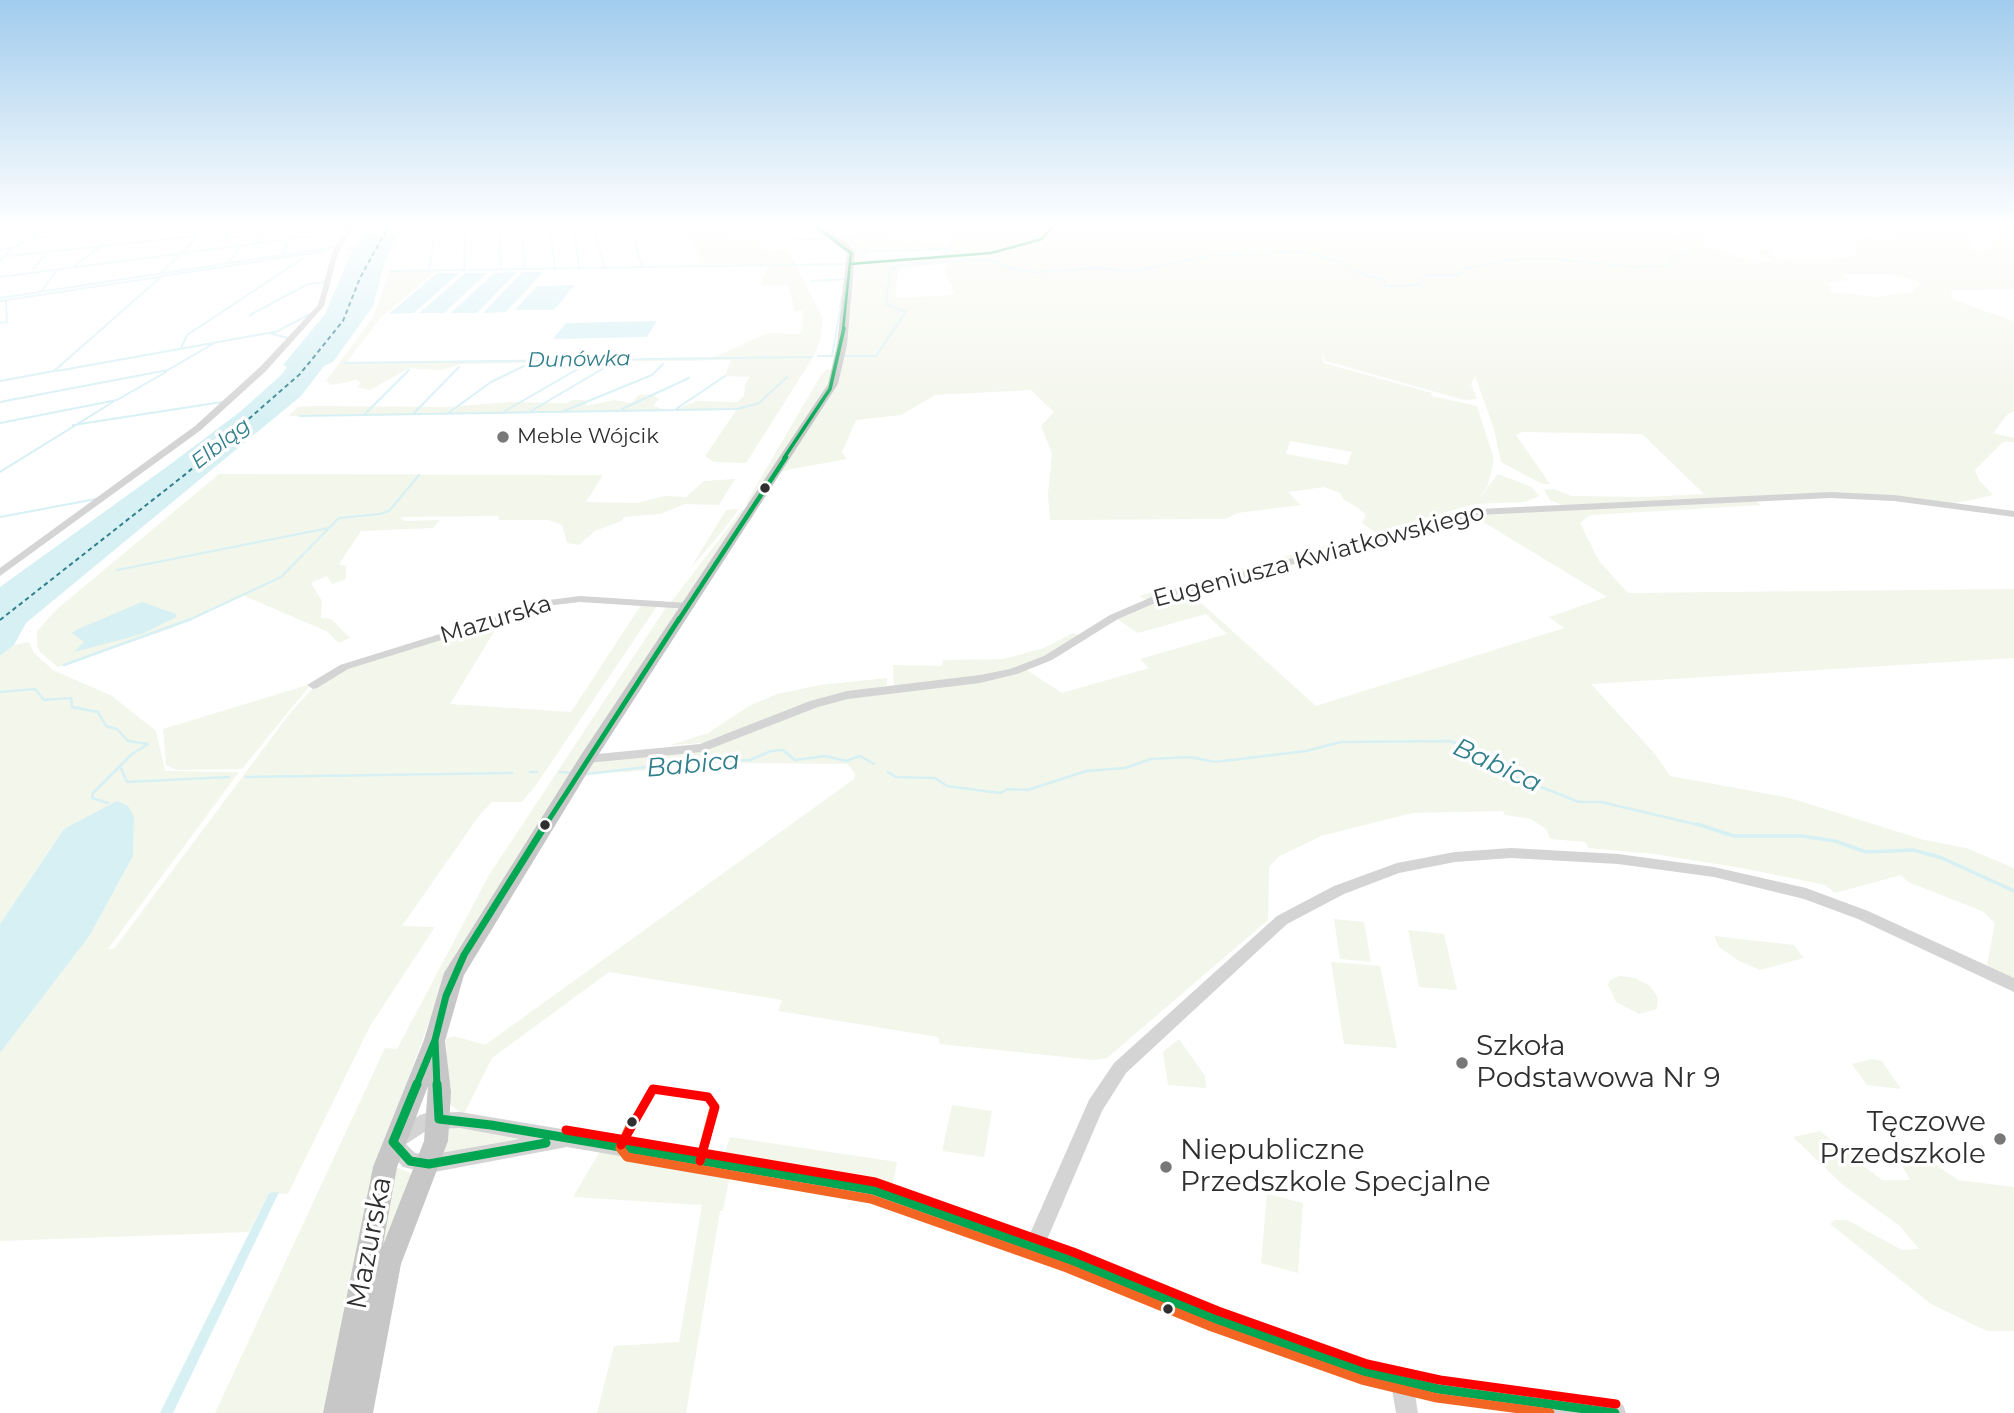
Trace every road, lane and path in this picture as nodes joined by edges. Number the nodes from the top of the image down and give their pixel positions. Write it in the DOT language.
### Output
graph roads {
  1 [pos="324,293"];
  2 [pos="846,293"];
  3 [pos="2014,514"];
  4 [pos="0,573"];
  5 [pos="688,606"];
  6 [pos="313,685"];
  7 [pos="587,759"];
  8 [pos="2014,985"];
  9 [pos="435,1040"];
  10 [pos="439,1119"];
  11 [pos="565,1139"];
  12 [pos="393,1142"];
  13 [pos="429,1164"];
  14 [pos="1034,1247"];
  15 [pos="1402,1382"];
  16 [pos="337,1413"];
  17 [pos="359,1413"];
  18 [pos="1407,1413"];
  19 [pos="1615,1413"];
  1 -- 4 [label="street"];
  2 -- 5 [label="main road, Mazurska"];
  3 -- 7 [label="street, Eugeniusza Kwiatkowskiego"];
  5 -- 6 [label="street, Mazurska"];
  5 -- 7 [label="main road, Mazurska"];
  7 -- 9 [label="main road, Mazurska"];
  8 -- 14 [label="street"];
  9 -- 10 [label="main road, Mazurska"];
  9 -- 12 [label="main road, Mazurska"];
  10 -- 11 [label="street"];
  10 -- 12 [label="street"];
  10 -- 13 [label="main road, Mazurska"];
  11 -- 13 [label="street"];
  11 -- 14 [label="street"];
  12 -- 13 [label="street"];
  12 -- 16 [label="main road, Mazurska"];
  13 -- 17 [label="main road, Mazurska"];
  14 -- 15 [label="street"];
  15 -- 18 [label="street"];
  15 -- 19 [label="street"];
}
